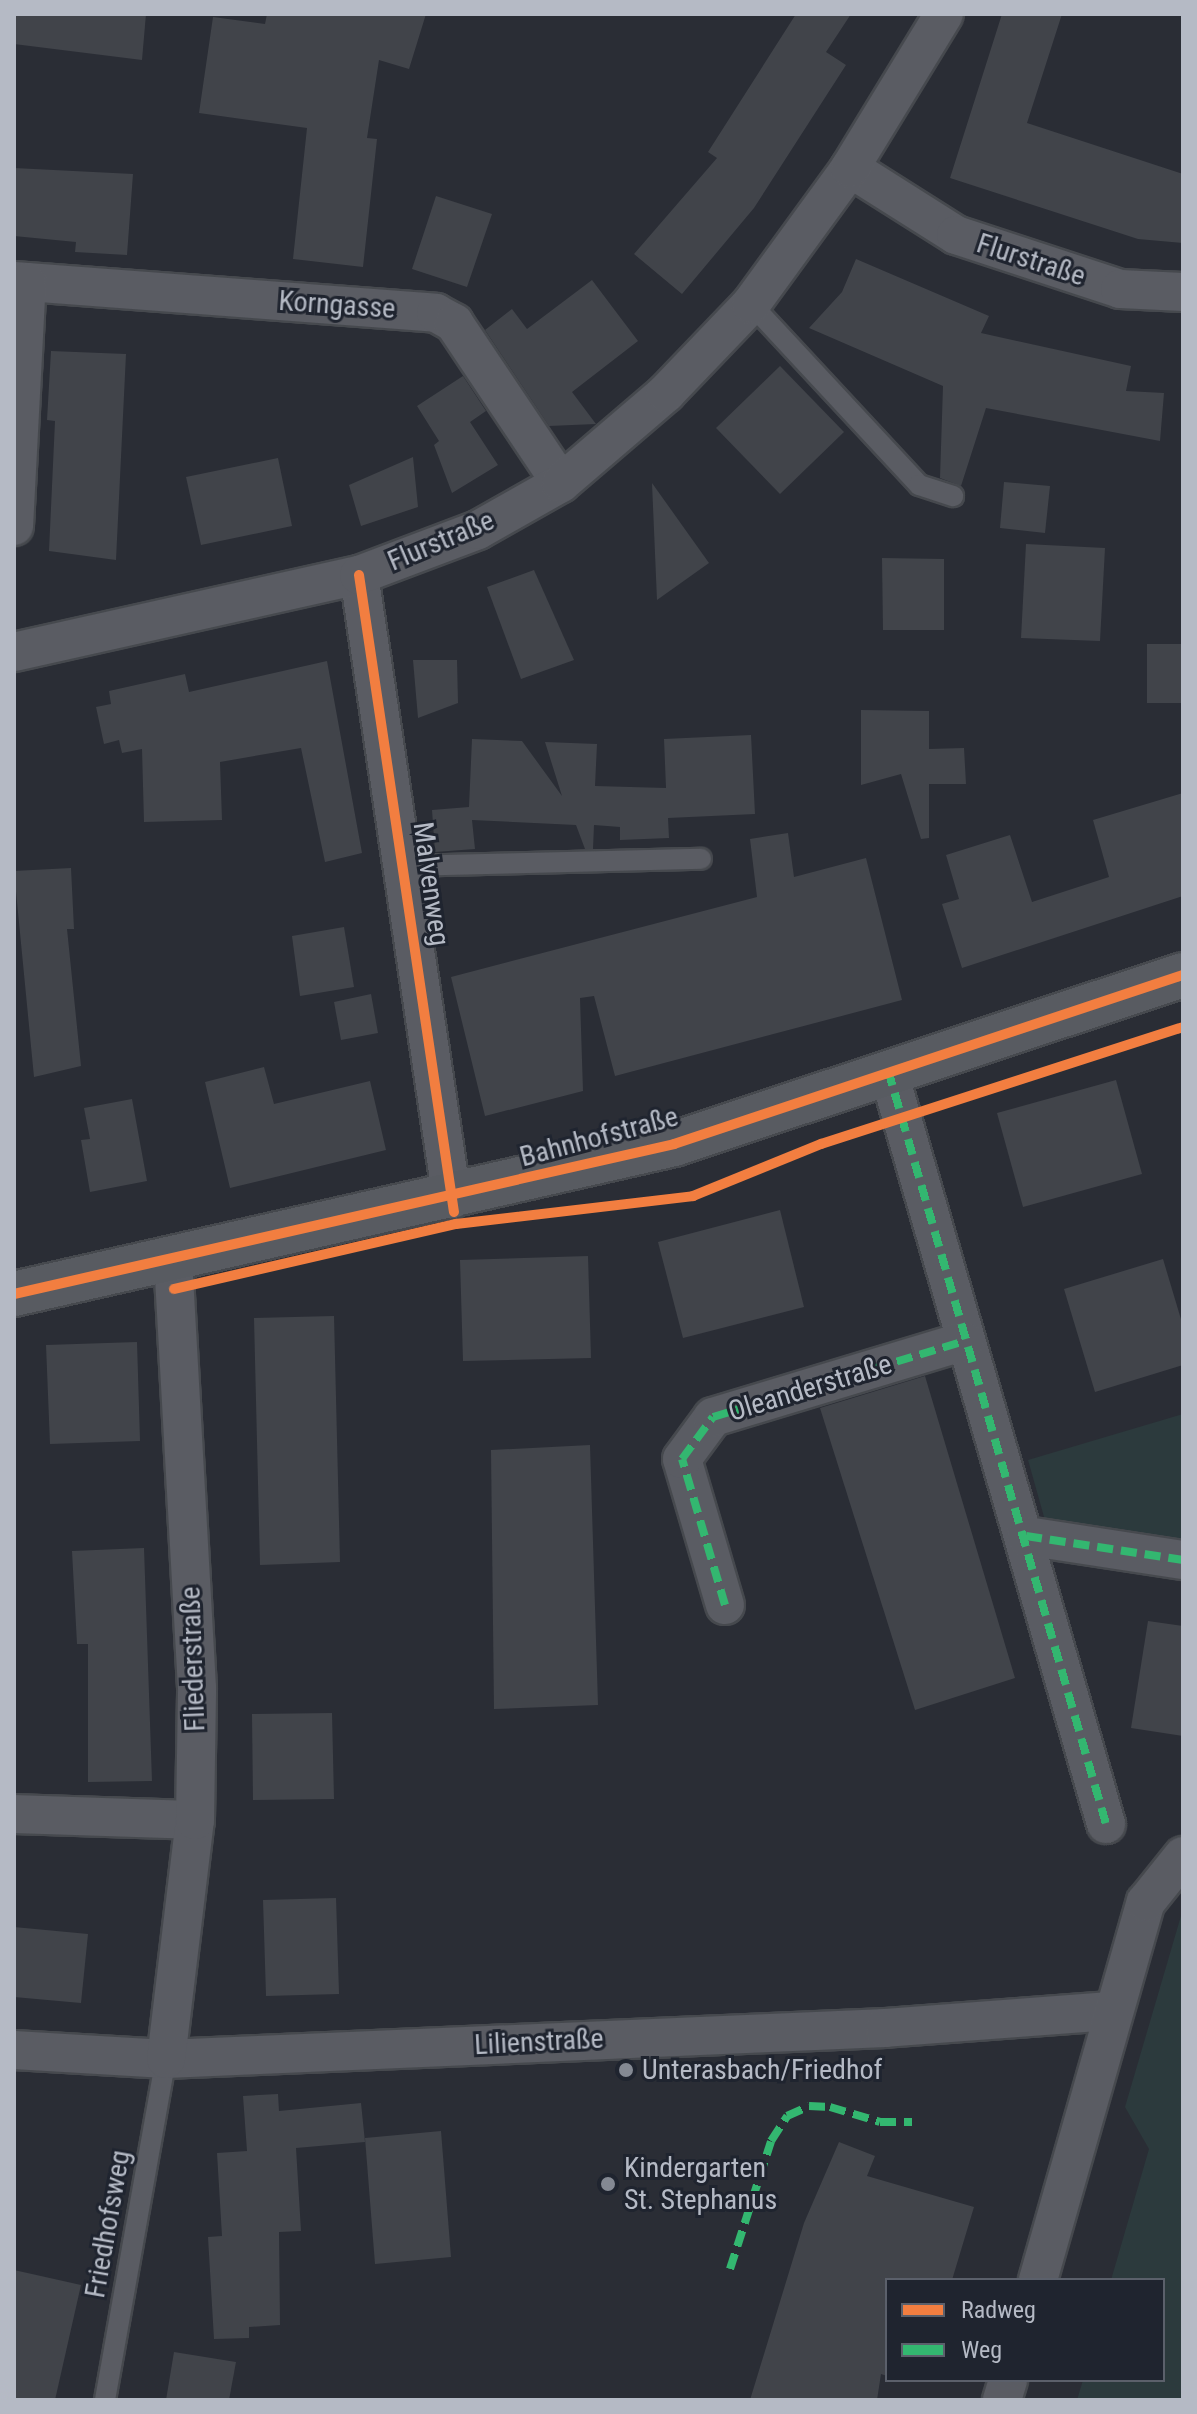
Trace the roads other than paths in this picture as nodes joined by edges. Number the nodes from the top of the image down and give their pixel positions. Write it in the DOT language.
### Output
graph roads {
  1 [pos="944,14"];
  2 [pos="850,168"];
  3 [pos="20,282"];
  4 [pos="1183,292"];
  5 [pos="751,304"];
  6 [pos="561,483"];
  7 [pos="953,496"];
  8 [pos="14,526"];
  9 [pos="359,575"];
  10 [pos="14,652"];
  11 [pos="701,859"];
  12 [pos="404,866"];
  13 [pos="1183,975"];
  14 [pos="888,1070"];
  15 [pos="452,1199"];
  16 [pos="173,1259"];
  17 [pos="14,1294"];
  18 [pos="965,1341"];
  19 [pos="1026,1536"];
  20 [pos="1183,1560"];
  21 [pos="725,1605"];
  22 [pos="14,1814"];
  23 [pos="195,1820"];
  24 [pos="1106,1824"];
  25 [pos="1183,1856"];
  26 [pos="1111,2011"];
  27 [pos="14,2050"];
  28 [pos="166,2059"];
  29 [pos="1039,2278"];
  30 [pos="105,2400"];
  1 -- 2 [label="street, Flurstraße"];
  2 -- 4 [label="street, Flurstraße"];
  2 -- 5 [label="street, Flurstraße"];
  3 -- 6 [label="street, Korngasse"];
  3 -- 8 [label="street, Korngasse"];
  5 -- 6 [label="street, Flurstraße"];
  5 -- 7 [label="lane"];
  6 -- 9 [label="street, Flurstraße"];
  9 -- 10 [label="street, Flurstraße"];
  9 -- 12 [label="street, Malvenweg"];
  11 -- 12 [label="lane, Malvenweg"];
  12 -- 15 [label="street, Malvenweg"];
  13 -- 14 [label="street, Bahnhofstraße"];
  14 -- 15 [label="street, Bahnhofstraße"];
  14 -- 18 [label="street"];
  15 -- 16 [label="street, Bahnhofstraße"];
  16 -- 17 [label="street, Bahnhofstraße"];
  16 -- 23 [label="street, Fliederstraße"];
  18 -- 19 [label="street"];
  18 -- 21 [label="street, Oleanderstraße"];
  19 -- 20 [label="street"];
  19 -- 24 [label="street"];
  22 -- 23 [label="street"];
  23 -- 28 [label="street, Fliederstraße"];
  25 -- 26 [label="street"];
  26 -- 28 [label="street, Lilienstraße"];
  26 -- 29 [label="street"];
  27 -- 28 [label="street, Lilienstraße"];
  28 -- 30 [label="lane, Friedhofsweg"];
}
